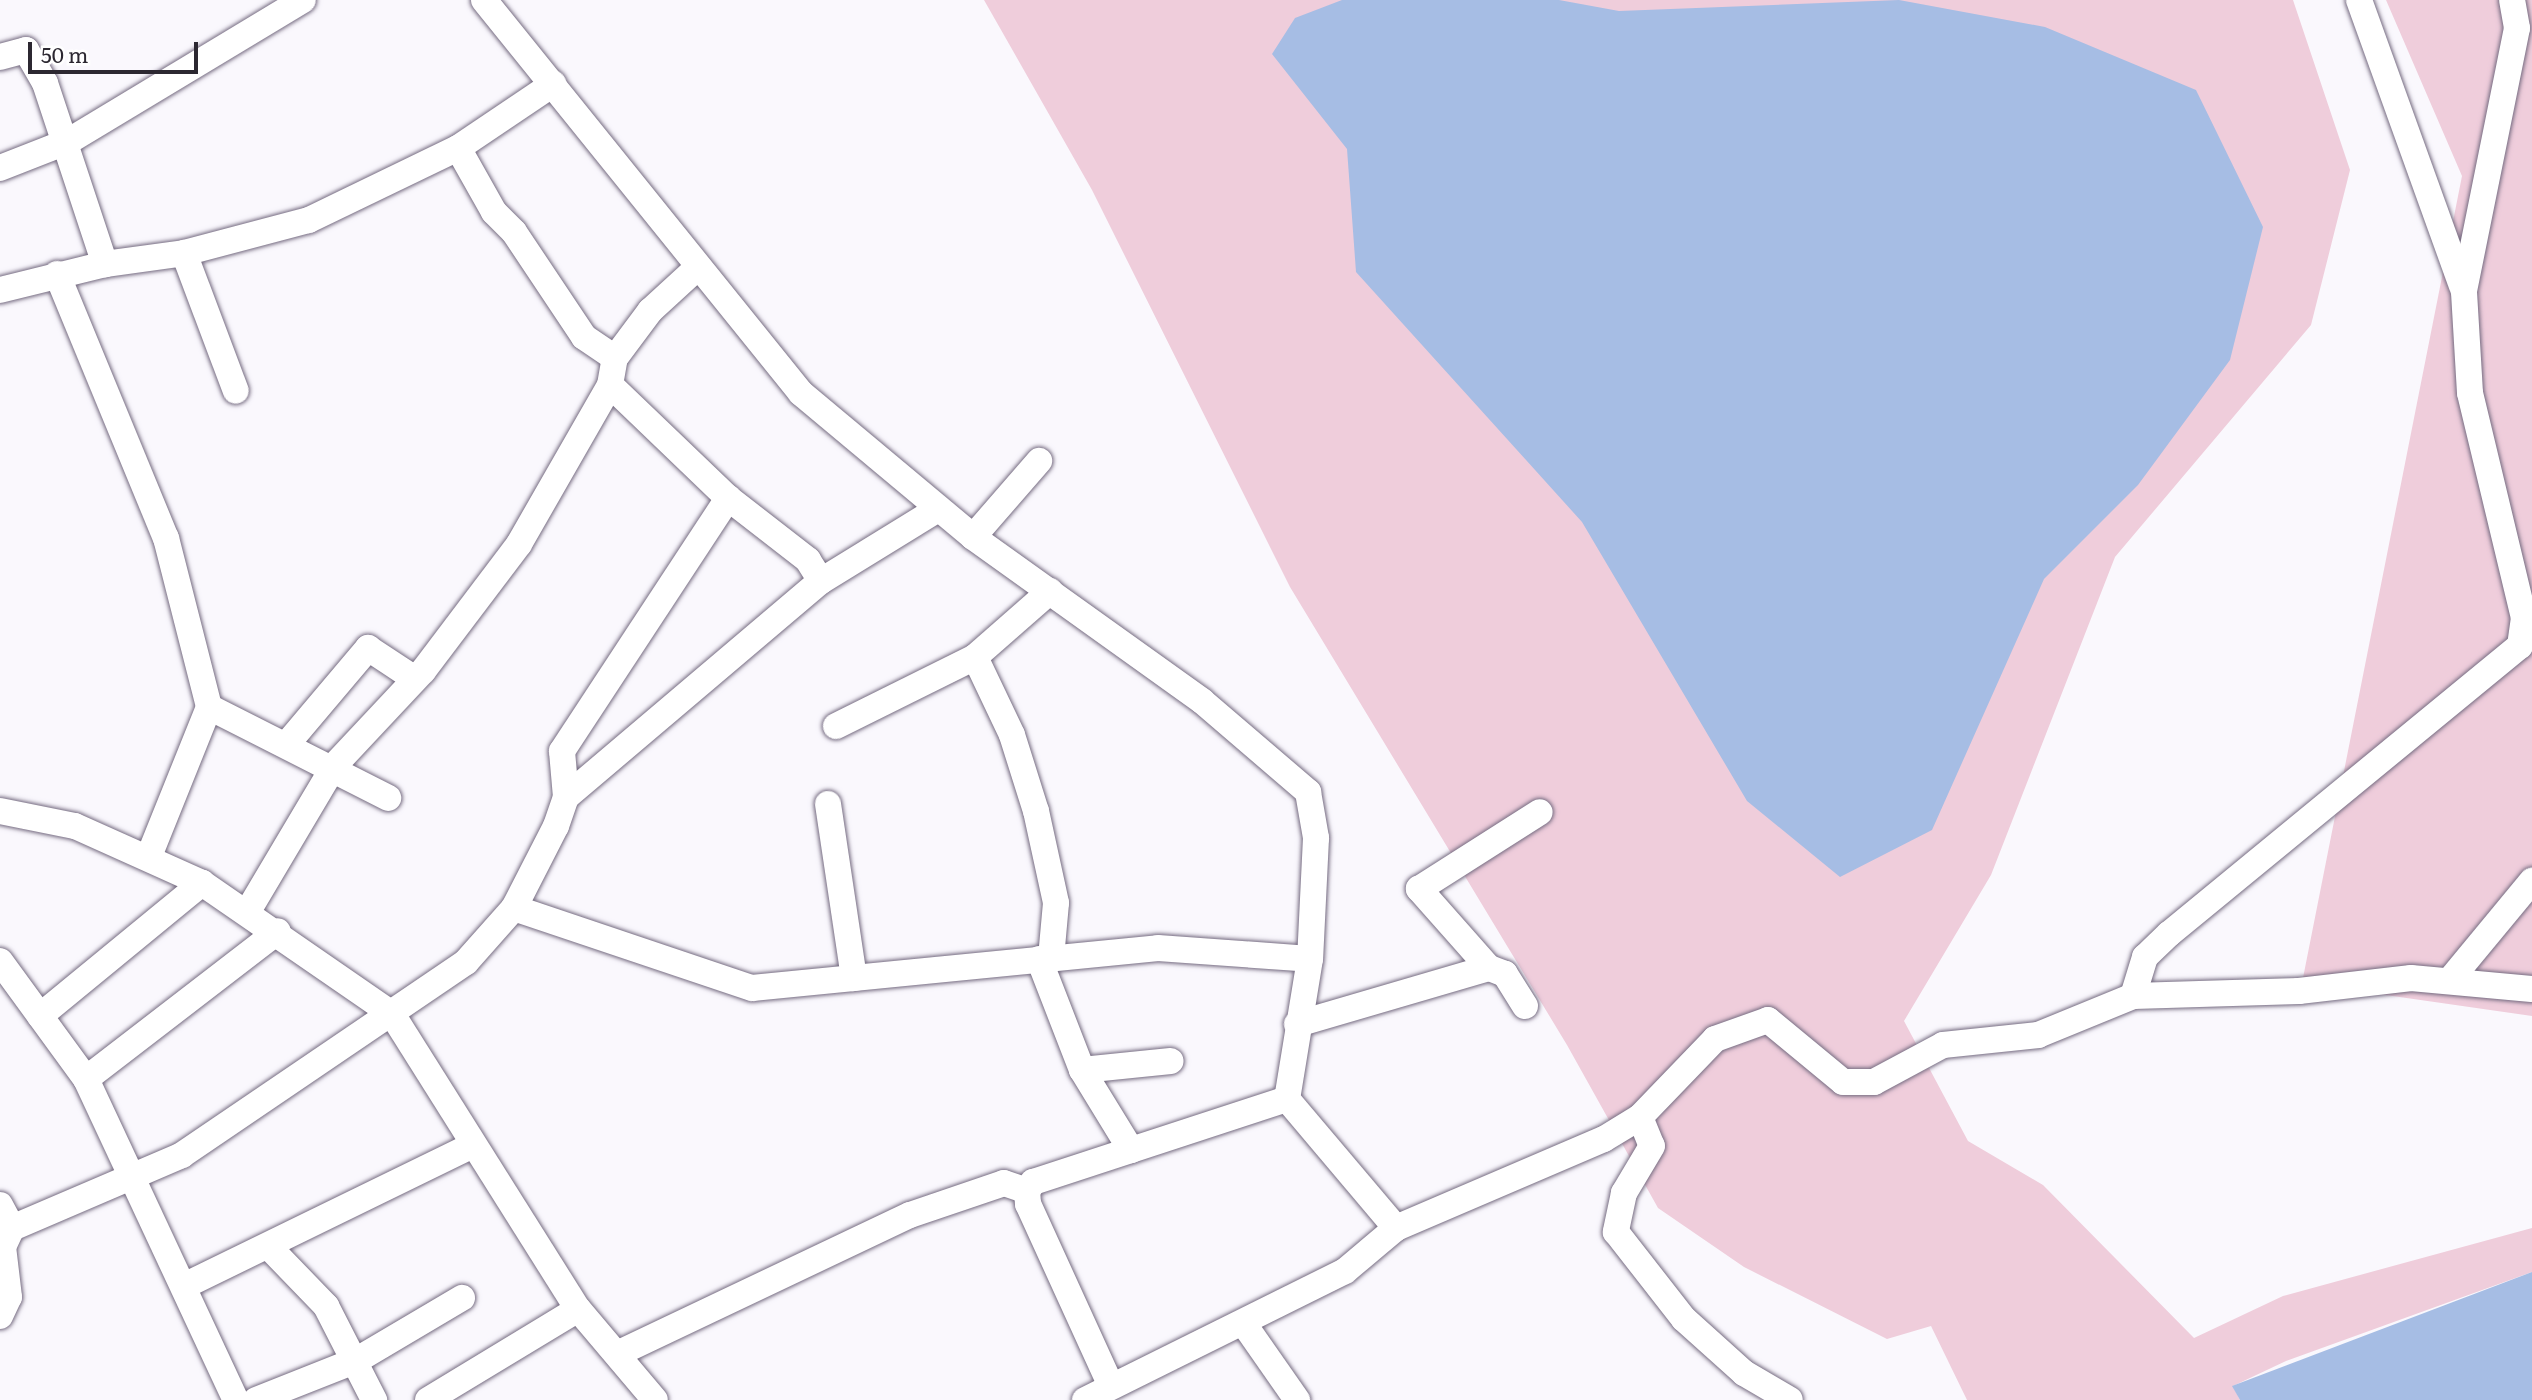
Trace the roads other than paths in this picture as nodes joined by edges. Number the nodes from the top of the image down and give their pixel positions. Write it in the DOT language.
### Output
graph roads {
  1 [pos="303,0"];
  2 [pos="2359,0"];
  3 [pos="2512,0"];
  4 [pos="486,1"];
  5 [pos="0,57"];
  6 [pos="553,84"];
  7 [pos="69,141"];
  8 [pos="458,148"];
  9 [pos="0,168"];
  10 [pos="184,253"];
  11 [pos="104,264"];
  12 [pos="697,268"];
  13 [pos="57,274"];
  14 [pos="0,290"];
  15 [pos="2464,290"];
  16 [pos="615,358"];
  17 [pos="610,385"];
  18 [pos="236,391"];
  19 [pos="1039,461"];
  20 [pos="728,498"];
  21 [pos="938,509"];
  22 [pos="973,537"];
  23 [pos="821,581"];
  24 [pos="1050,591"];
  25 [pos="975,657"];
  26 [pos="415,679"];
  27 [pos="209,708"];
  28 [pos="835,726"];
  29 [pos="287,744"];
  30 [pos="334,766"];
  31 [pos="566,797"];
  32 [pos="388,798"];
  33 [pos="828,804"];
  34 [pos="0,811"];
  35 [pos="1540,812"];
  36 [pos="149,856"];
  37 [pos="2532,881"];
  38 [pos="202,883"];
  39 [pos="514,908"];
  40 [pos="248,911"];
  41 [pos="278,931"];
  42 [pos="1310,958"];
  43 [pos="1045,959"];
  44 [pos="0,961"];
  45 [pos="1489,968"];
  46 [pos="854,978"];
  47 [pos="2450,980"];
  48 [pos="2532,989"];
  49 [pos="2133,996"];
  50 [pos="1525,1006"];
  51 [pos="392,1014"];
  52 [pos="40,1016"];
  53 [pos="1297,1024"];
  54 [pos="1171,1061"];
  55 [pos="1082,1070"];
  56 [pos="86,1079"];
  57 [pos="1287,1099"];
  58 [pos="1640,1117"];
  59 [pos="471,1146"];
  60 [pos="1131,1150"];
  61 [pos="129,1175"];
  62 [pos="1027,1191"];
  63 [pos="0,1205"];
  64 [pos="12,1228"];
  65 [pos="1396,1228"];
  66 [pos="270,1248"];
  67 [pos="184,1286"];
  68 [pos="462,1298"];
  69 [pos="578,1310"];
  70 [pos="0,1316"];
  71 [pos="1244,1324"];
  72 [pos="617,1354"];
  73 [pos="358,1360"];
  74 [pos="1111,1387"];
  75 [pos="236,1400"];
  76 [pos="256,1400"];
  77 [pos="374,1400"];
  78 [pos="428,1400"];
  79 [pos="655,1400"];
  80 [pos="1084,1400"];
  81 [pos="1297,1400"];
  82 [pos="1790,1400"];
  1 -- 7 [label="street"];
  2 -- 15 [label="street"];
  3 -- 15 [label="street"];
  4 -- 6 [label="street"];
  5 -- 7 [label="street"];
  6 -- 8 [label="street"];
  6 -- 12 [label="street"];
  7 -- 9 [label="street"];
  7 -- 11 [label="street"];
  8 -- 10 [label="street"];
  8 -- 16 [label="street"];
  10 -- 11 [label="street"];
  10 -- 18 [label="street"];
  11 -- 13 [label="street"];
  12 -- 16 [label="street"];
  12 -- 21 [label="street"];
  13 -- 14 [label="street"];
  13 -- 27 [label="street"];
  15 -- 49 [label="street"];
  16 -- 17 [label="street"];
  17 -- 20 [label="street"];
  17 -- 26 [label="street"];
  19 -- 22 [label="street"];
  20 -- 23 [label="street"];
  20 -- 31 [label="street"];
  21 -- 22 [label="street"];
  21 -- 23 [label="street"];
  22 -- 24 [label="street"];
  23 -- 31 [label="street"];
  24 -- 25 [label="street"];
  24 -- 42 [label="street"];
  25 -- 28 [label="street"];
  25 -- 43 [label="street"];
  26 -- 29 [label="street"];
  26 -- 30 [label="street"];
  27 -- 29 [label="street"];
  27 -- 36 [label="street"];
  29 -- 30 [label="street"];
  30 -- 32 [label="street"];
  30 -- 40 [label="street"];
  31 -- 39 [label="street"];
  33 -- 46 [label="street"];
  34 -- 36 [label="street"];
  35 -- 45 [label="street"];
  36 -- 38 [label="street"];
  37 -- 47 [label="street"];
  38 -- 40 [label="street"];
  38 -- 52 [label="street"];
  39 -- 46 [label="street"];
  39 -- 51 [label="street"];
  40 -- 41 [label="street"];
  41 -- 51 [label="street"];
  41 -- 56 [label="street"];
  42 -- 43 [label="street"];
  42 -- 53 [label="street"];
  43 -- 46 [label="street"];
  43 -- 55 [label="street"];
  44 -- 52 [label="street"];
  45 -- 50 [label="street"];
  45 -- 53 [label="street"];
  47 -- 48 [label="street"];
  47 -- 49 [label="street"];
  49 -- 58 [label="street"];
  51 -- 59 [label="street"];
  51 -- 61 [label="street"];
  52 -- 56 [label="street"];
  53 -- 57 [label="street"];
  54 -- 55 [label="street"];
  55 -- 60 [label="street"];
  56 -- 61 [label="street"];
  57 -- 60 [label="street"];
  57 -- 65 [label="street"];
  58 -- 65 [label="street"];
  58 -- 82 [label="street"];
  59 -- 66 [label="street"];
  59 -- 69 [label="street"];
  60 -- 62 [label="street"];
  61 -- 64 [label="street"];
  61 -- 67 [label="street"];
  62 -- 72 [label="street"];
  62 -- 74 [label="street"];
  63 -- 64 [label="street"];
  64 -- 70 [label="street"];
  65 -- 71 [label="street"];
  66 -- 67 [label="street"];
  66 -- 73 [label="street"];
  67 -- 75 [label="street"];
  68 -- 73 [label="street"];
  69 -- 72 [label="street"];
  69 -- 78 [label="street"];
  71 -- 74 [label="street"];
  71 -- 81 [label="street"];
  72 -- 79 [label="street"];
  73 -- 76 [label="street"];
  73 -- 77 [label="street"];
  74 -- 80 [label="street"];
}
